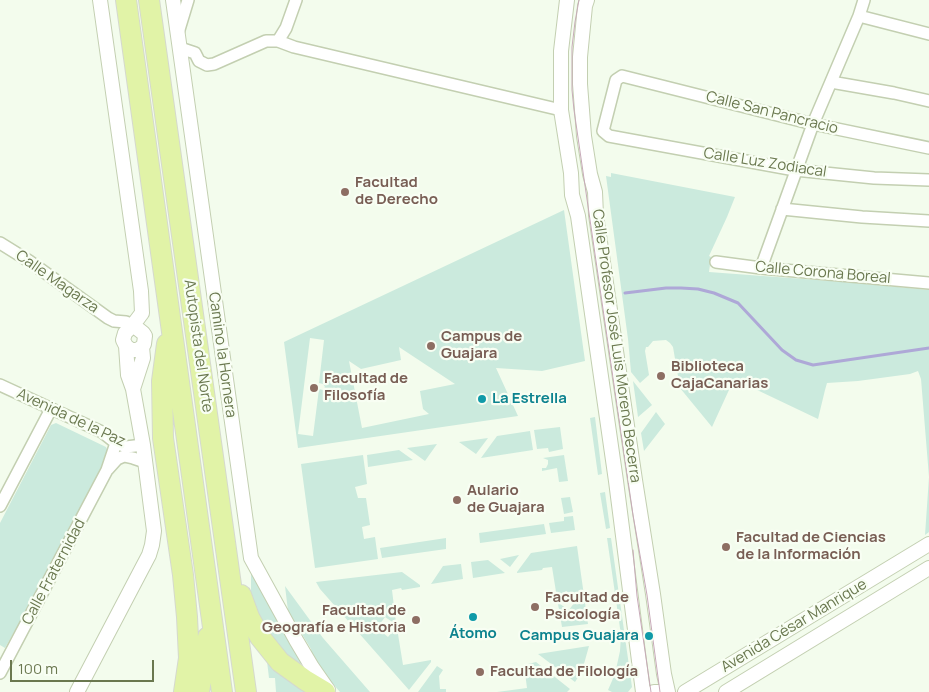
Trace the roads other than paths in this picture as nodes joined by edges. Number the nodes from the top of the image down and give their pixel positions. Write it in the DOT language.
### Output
graph roads {
  1 [pos="100,0"];
  2 [pos="126,0"];
  3 [pos="148,0"];
  4 [pos="173,0"];
  5 [pos="188,0"];
  6 [pos="296,0"];
  7 [pos="567,0"];
  8 [pos="586,0"];
  9 [pos="864,0"];
  10 [pos="859,16"];
  11 [pos="929,34"];
  12 [pos="179,41"];
  13 [pos="278,41"];
  14 [pos="831,82"];
  15 [pos="929,101"];
  16 [pos="561,110"];
  17 [pos="813,124"];
  18 [pos="603,131"];
  19 [pos="929,148"];
  20 [pos="795,170"];
  21 [pos="929,180"];
  22 [pos="782,210"];
  23 [pos="929,221"];
  24 [pos="0,243"];
  25 [pos="716,262"];
  26 [pos="761,268"];
  27 [pos="929,283"];
  28 [pos="170,317"];
  29 [pos="114,321"];
  30 [pos="133,325"];
  31 [pos="125,341"];
  32 [pos="142,347"];
  33 [pos="0,385"];
  34 [pos="133,389"];
  35 [pos="51,409"];
  36 [pos="116,443"];
  37 [pos="143,445"];
  38 [pos="145,462"];
  39 [pos="107,470"];
  40 [pos="0,506"];
  41 [pos="929,544"];
  42 [pos="228,559"];
  43 [pos="929,568"];
  44 [pos="847,594"];
  45 [pos="858,612"];
  46 [pos="211,613"];
  47 [pos="0,673"];
  48 [pos="77,692"];
  49 [pos="184,692"];
  50 [pos="199,692"];
  51 [pos="222,692"];
  52 [pos="246,692"];
  53 [pos="325,692"];
  54 [pos="329,692"];
  55 [pos="643,692"];
  56 [pos="654,692"];
  57 [pos="667,692"];
  58 [pos="685,692"];
  59 [pos="726,692"];
  1 -- 30 [label="street"];
  2 -- 28 [label="highway, Autopista del Norte"];
  3 -- 42 [label="highway, Autopista del Norte"];
  4 -- 12 [label="street"];
  5 -- 12 [label="street, Camino la Hornera"];
  6 -- 13 [label="street"];
  7 -- 16 [label="street, Calle Profesor José Luis Moreno Becerra"];
  8 -- 57 [label="street, Calle Profesor José Luis Moreno Becerra"];
  9 -- 10 [label="street"];
  10 -- 11 [label="street"];
  10 -- 14 [label="street"];
  12 -- 13 [label="street"];
  12 -- 54 [label="street, Camino la Hornera"];
  13 -- 16 [label="street"];
  14 -- 15 [label="street"];
  14 -- 17 [label="street"];
  16 -- 55 [label="street, Calle Profesor José Luis Moreno Becerra"];
  17 -- 18 [label="street, Calle San Pancracio"];
  17 -- 19 [label="street, Calle San Pancracio"];
  17 -- 20 [label="street"];
  18 -- 20 [label="street, Calle Luz Zodiacal"];
  20 -- 21 [label="street, Calle Luz Zodiacal"];
  20 -- 22 [label="street"];
  22 -- 23 [label="street"];
  22 -- 26 [label="street"];
  24 -- 29 [label="street, Calle Magarza"];
  25 -- 26 [label="street, Calle Corona Boreal"];
  26 -- 27 [label="street, Calle Corona Boreal"];
  28 -- 46 [label="highway, Autopista del Norte"];
  28 -- 49 [label="highway"];
  29 -- 30 [label="street, Calle Magarza"];
  29 -- 31 [label="street, Calle Magarza"];
  30 -- 31 [label="street"];
  30 -- 32 [label="street"];
  31 -- 32 [label="street"];
  31 -- 34 [label="street"];
  32 -- 34 [label="street"];
  33 -- 35 [label="street, Avenida de la Paz"];
  34 -- 37 [label="street"];
  35 -- 36 [label="street, Avenida de la Paz"];
  35 -- 40 [label="street"];
  36 -- 37 [label="street, Avenida de la Paz"];
  36 -- 39 [label="street, Calle Fraternidad"];
  37 -- 38 [label="street"];
  38 -- 39 [label="street, Calle Fraternidad"];
  38 -- 48 [label="street"];
  39 -- 47 [label="street, Calle Fraternidad"];
  41 -- 44 [label="street, Avenida César Manrique"];
  42 -- 52 [label="highway, Autopista del Norte"];
  42 -- 53 [label="highway"];
  43 -- 45 [label="street, Avenida César Manrique"];
  44 -- 45 [label="street"];
  44 -- 58 [label="street, Avenida César Manrique"];
  45 -- 59 [label="street, Avenida César Manrique"];
  46 -- 50 [label="highway"];
  46 -- 51 [label="highway, Autopista del Norte"];
  56 -- 57 [label="street"];
}
